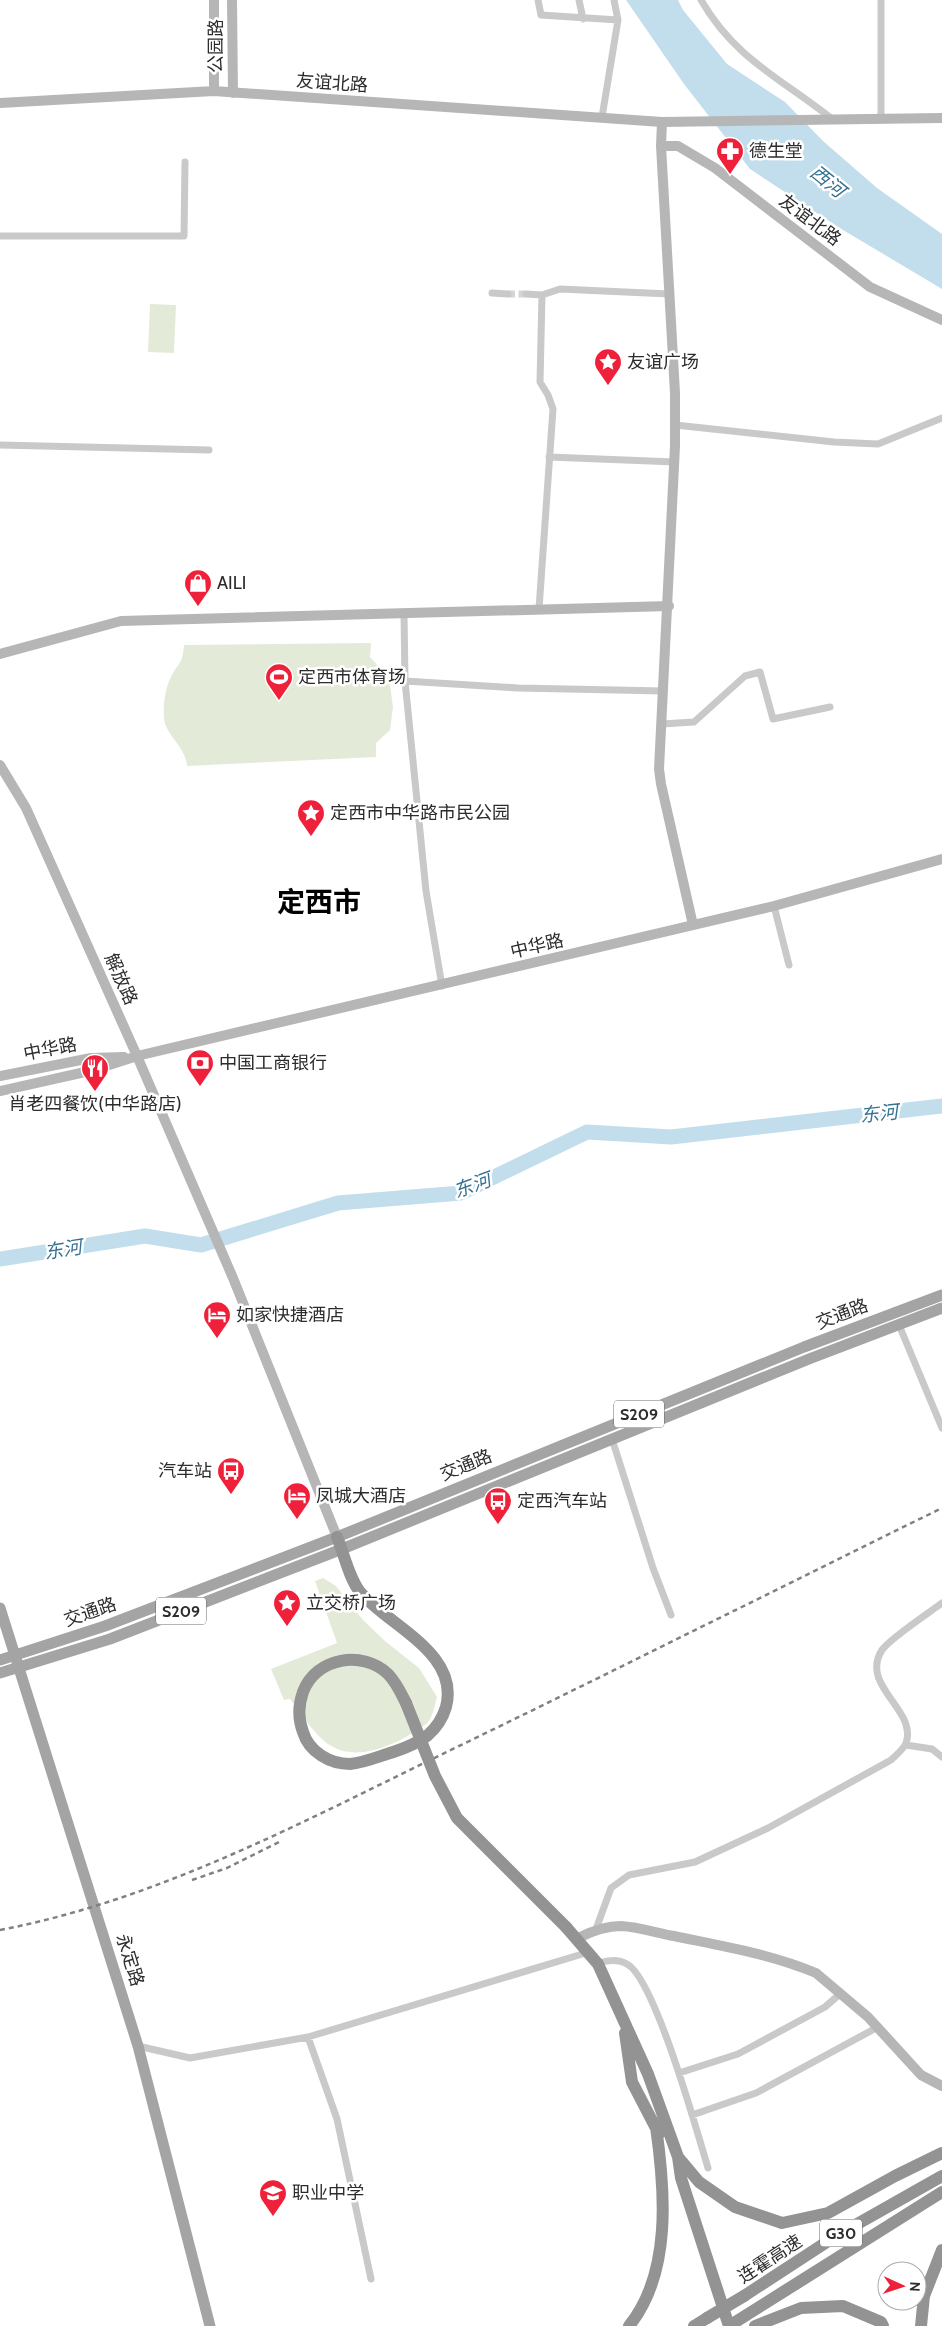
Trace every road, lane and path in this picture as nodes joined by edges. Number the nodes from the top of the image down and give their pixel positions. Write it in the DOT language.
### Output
graph roads {
  1 [pos="214,0"];
  2 [pos="232,0"];
  3 [pos="538,0"];
  4 [pos="579,0"];
  5 [pos="614,0"];
  6 [pos="700,0"];
  7 [pos="881,0"];
  8 [pos="583,18"];
  9 [pos="618,20"];
  10 [pos="214,92"];
  11 [pos="233,93"];
  12 [pos="0,103"];
  13 [pos="602,117"];
  14 [pos="942,118"];
  15 [pos="880,119"];
  16 [pos="833,120"];
  17 [pos="662,122"];
  18 [pos="661,146"];
  19 [pos="185,162"];
  20 [pos="0,236"];
  21 [pos="492,293"];
  22 [pos="508,294"];
  23 [pos="526,294"];
  24 [pos="669,294"];
  25 [pos="542,295"];
  26 [pos="942,320"];
  27 [pos="942,418"];
  28 [pos="675,425"];
  29 [pos="0,445"];
  30 [pos="209,450"];
  31 [pos="549,457"];
  32 [pos="675,462"];
  33 [pos="669,606"];
  34 [pos="539,609"];
  35 [pos="404,613"];
  36 [pos="0,654"];
  37 [pos="405,681"];
  38 [pos="664,691"];
  39 [pos="830,707"];
  40 [pos="662,724"];
  41 [pos="0,765"];
  42 [pos="942,858"];
  43 [pos="774,906"];
  44 [pos="693,926"];
  45 [pos="789,965"];
  46 [pos="442,986"];
  47 [pos="137,1056"];
  48 [pos="0,1076"];
  49 [pos="0,1091"];
  50 [pos="942,1294"];
  51 [pos="942,1308"];
  52 [pos="899,1325"];
  53 [pos="942,1428"];
  54 [pos="612,1439"];
  55 [pos="339,1543"];
  56 [pos="942,1603"];
  57 [pos="0,1608"];
  58 [pos="671,1615"];
  59 [pos="16,1655"];
  60 [pos="0,1660"];
  61 [pos="19,1667"];
  62 [pos="0,1673"];
  63 [pos="906,1745"];
  64 [pos="942,1757"];
  65 [pos="596,1929"];
  66 [pos="578,1938"];
  67 [pos="589,1952"];
  68 [pos="598,1964"];
  69 [pos="840,1994"];
  70 [pos="623,2021"];
  71 [pos="878,2027"];
  72 [pos="308,2037"];
  73 [pos="138,2046"];
  74 [pos="679,2072"];
  75 [pos="942,2086"];
  76 [pos="692,2115"];
  77 [pos="656,2127"];
  78 [pos="942,2153"];
  79 [pos="678,2157"];
  80 [pos="708,2168"];
  81 [pos="942,2176"];
  82 [pos="681,2178"];
  83 [pos="942,2192"];
  84 [pos="942,2250"];
  85 [pos="371,2279"];
  86 [pos="210,2326"];
  87 [pos="629,2326"];
  88 [pos="694,2326"];
  89 [pos="729,2326"];
  90 [pos="756,2326"];
  91 [pos="883,2326"];
  92 [pos="921,2326"];
  1 -- 10 [label="street, 公园路"];
  2 -- 11 [label="street, 公园路"];
  3 -- 8 [label="street"];
  4 -- 8 [label="street"];
  5 -- 9 [label="street"];
  6 -- 16 [label="street"];
  7 -- 15 [label="street"];
  8 -- 9 [label="street"];
  9 -- 13 [label="street"];
  10 -- 11 [label="street, 友谊北路"];
  10 -- 12 [label="street, 友谊北路"];
  11 -- 13 [label="street, 友谊北路"];
  13 -- 17 [label="street, 友谊北路"];
  14 -- 15 [label="street, 友谊北路"];
  15 -- 16 [label="street, 友谊北路"];
  16 -- 17 [label="street, 友谊北路"];
  17 -- 18 [label="street"];
  18 -- 24 [label="street"];
  18 -- 26 [label="street, 友谊北路"];
  19 -- 20 [label="street"];
  21 -- 22 [label="street"];
  23 -- 25 [label="street"];
  24 -- 25 [label="street"];
  24 -- 28 [label="street"];
  25 -- 31 [label="street"];
  27 -- 28 [label="street"];
  28 -- 32 [label="street"];
  29 -- 30 [label="street"];
  31 -- 32 [label="street"];
  31 -- 34 [label="street"];
  32 -- 33 [label="street"];
  33 -- 34 [label="street"];
  33 -- 38 [label="street"];
  34 -- 35 [label="street"];
  35 -- 36 [label="street"];
  35 -- 37 [label="street"];
  37 -- 38 [label="street"];
  37 -- 46 [label="street"];
  38 -- 40 [label="street"];
  39 -- 40 [label="street"];
  40 -- 44 [label="street"];
  41 -- 47 [label="street, 解放路"];
  42 -- 43 [label="street, 中华路"];
  43 -- 44 [label="street, 中华路"];
  43 -- 45 [label="street"];
  44 -- 46 [label="street, 中华路"];
  46 -- 47 [label="street, 中华路"];
  47 -- 48 [label="street, 中华路"];
  47 -- 49 [label="street, 中华路"];
  47 -- 55 [label="street, 解放路"];
  50 -- 55 [label="main road, 交通路 / S209"];
  51 -- 52 [label="main road, 交通路 / S209"];
  52 -- 53 [label="street"];
  52 -- 54 [label="main road, 交通路 / S209"];
  54 -- 55 [label="main road, 交通路 / S209"];
  54 -- 58 [label="street"];
  55 -- 59 [label="main road, 交通路 / S209"];
  55 -- 61 [label="main road, 交通路 / S209"];
  55 -- 66 [label="highway, bridge"];
  56 -- 63 [label="street"];
  57 -- 59 [label="main road, 永定路"];
  59 -- 60 [label="main road, 交通路 / S209"];
  59 -- 61 [label="main road, 永定路"];
  61 -- 62 [label="main road, 交通路 / S209"];
  61 -- 73 [label="main road, 永定路"];
  63 -- 64 [label="street"];
  63 -- 65 [label="street"];
  65 -- 66 [label="street"];
  65 -- 69 [label="street"];
  66 -- 67 [label="highway"];
  67 -- 68 [label="highway"];
  67 -- 72 [label="street"];
  68 -- 70 [label="highway"];
  68 -- 74 [label="street"];
  69 -- 71 [label="street"];
  69 -- 74 [label="street"];
  70 -- 77 [label="highway"];
  70 -- 79 [label="highway"];
  71 -- 75 [label="street"];
  71 -- 76 [label="street"];
  72 -- 73 [label="street"];
  72 -- 85 [label="street"];
  73 -- 86 [label="main road, 永定路"];
  74 -- 76 [label="street"];
  76 -- 80 [label="street"];
  77 -- 82 [label="highway"];
  77 -- 87 [label="highway"];
  78 -- 79 [label="highway"];
  79 -- 82 [label="highway"];
  81 -- 88 [label="highway, 连霍高速 / G30, bridge"];
  82 -- 89 [label="highway"];
  83 -- 89 [label="highway, 连霍高速 / G30"];
  84 -- 92 [label="highway"];
  90 -- 91 [label="highway"];
}
